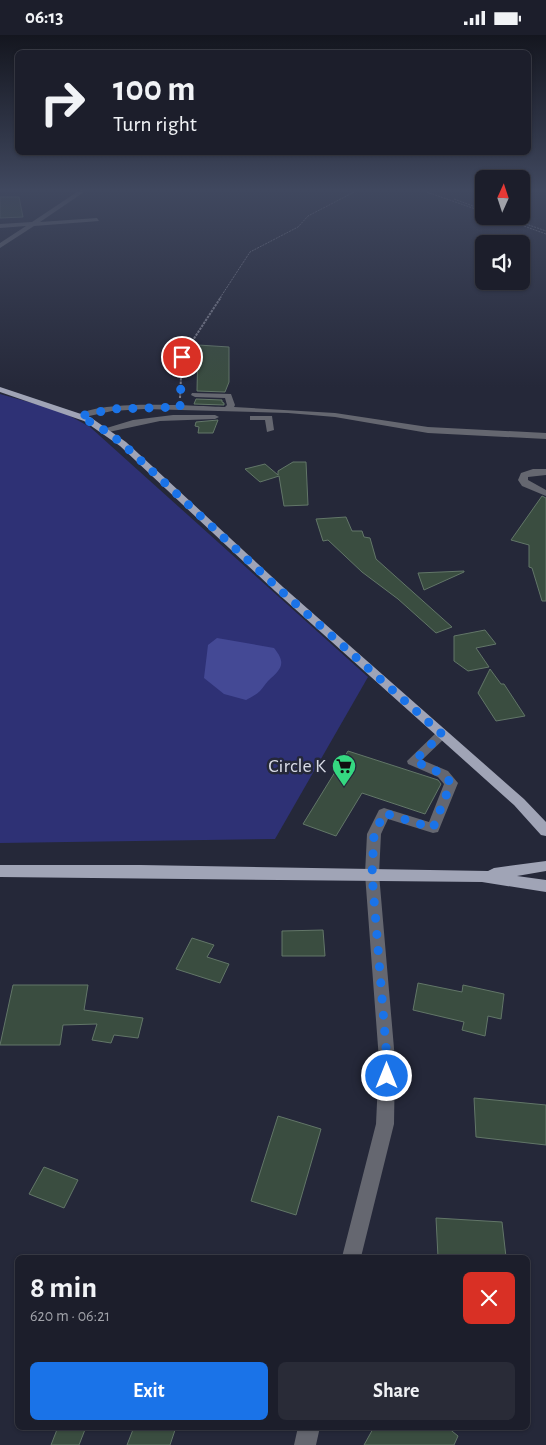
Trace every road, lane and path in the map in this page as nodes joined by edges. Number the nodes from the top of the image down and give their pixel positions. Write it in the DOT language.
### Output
graph roads {
  1 [pos="248,256"];
  2 [pos="0,389"];
  3 [pos="195,395"];
  4 [pos="180,407"];
  5 [pos="227,410"];
  6 [pos="80,416"];
  7 [pos="104,430"];
  8 [pos="270,430"];
  9 [pos="546,436"];
  10 [pos="546,472"];
  11 [pos="546,493"];
  12 [pos="442,734"];
  13 [pos="519,803"];
  14 [pos="546,817"];
  15 [pos="546,831"];
  16 [pos="546,866"];
  17 [pos="0,871"];
  18 [pos="372,874"];
  19 [pos="482,876"];
  20 [pos="546,886"];
  21 [pos="352,1255"];
  22 [pos="308,1430"];
  23 [pos="305,1445"];
  1 -- 4 [label="path"];
  2 -- 6 [label="main road"];
  3 -- 5 [label="street"];
  4 -- 5 [label="street"];
  4 -- 6 [label="street"];
  5 -- 9 [label="street"];
  6 -- 7 [label="main road"];
  7 -- 8 [label="street"];
  7 -- 12 [label="main road"];
  10 -- 11 [label="street"];
  12 -- 13 [label="main road"];
  12 -- 18 [label="street"];
  13 -- 14 [label="main road"];
  13 -- 15 [label="main road"];
  16 -- 19 [label="main road"];
  17 -- 18 [label="main road"];
  18 -- 19 [label="main road"];
  18 -- 21 [label="street"];
  19 -- 20 [label="main road"];
  22 -- 23 [label="street"];
}
